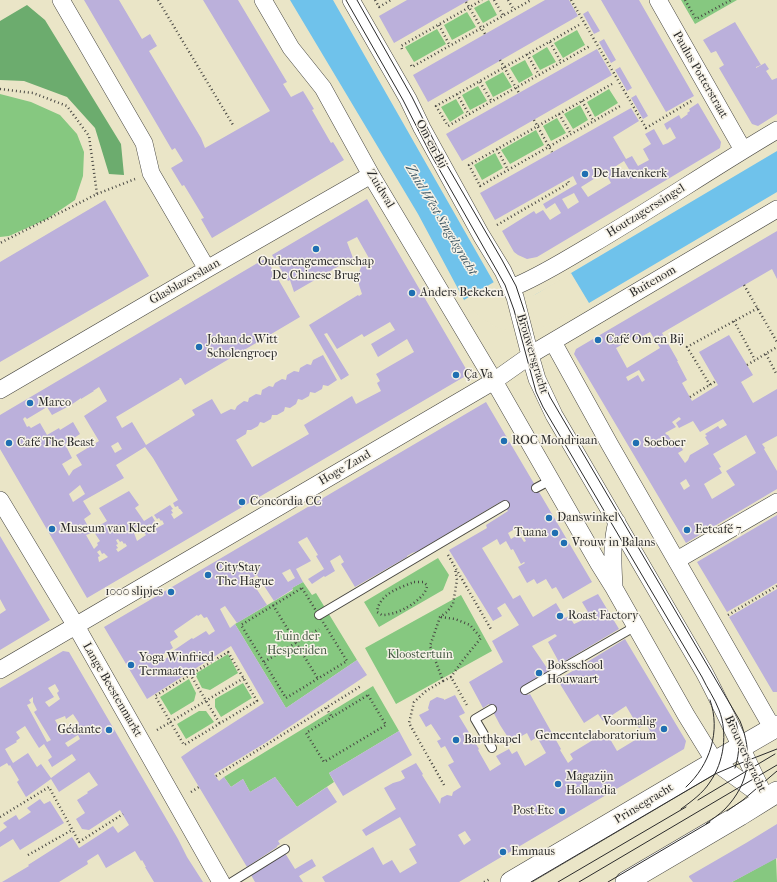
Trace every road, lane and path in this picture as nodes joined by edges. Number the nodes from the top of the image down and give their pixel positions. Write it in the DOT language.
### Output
graph roads {
  1 [pos="61,0"];
  2 [pos="158,0"];
  3 [pos="263,0"];
  4 [pos="351,0"];
  5 [pos="375,0"];
  6 [pos="391,0"];
  7 [pos="482,0"];
  8 [pos="494,0"];
  9 [pos="508,0"];
  10 [pos="531,0"];
  11 [pos="571,0"];
  12 [pos="658,0"];
  13 [pos="686,0"];
  14 [pos="731,0"];
  15 [pos="466,2"];
  16 [pos="470,7"];
  17 [pos="514,10"];
  18 [pos="503,15"];
  19 [pos="439,25"];
  20 [pos="580,25"];
  21 [pos="481,28"];
  22 [pos="485,34"];
  23 [pos="550,42"];
  24 [pos="450,46"];
  25 [pos="590,46"];
  26 [pos="404,52"];
  27 [pos="527,54"];
  28 [pos="500,60"];
  29 [pos="410,62"];
  30 [pos="561,62"];
  31 [pos="504,67"];
  32 [pos="539,75"];
  33 [pos="480,82"];
  34 [pos="612,84"];
  35 [pos="516,88"];
  36 [pos="0,89"];
  37 [pos="709,91"];
  38 [pos="519,93"];
  39 [pos="457,94"];
  40 [pos="582,101"];
  41 [pos="492,102"];
  42 [pos="622,105"];
  43 [pos="559,114"];
  44 [pos="469,115"];
  45 [pos="534,120"];
  46 [pos="594,122"];
  47 [pos="233,125"];
  48 [pos="537,126"];
  49 [pos="777,130"];
  50 [pos="571,134"];
  51 [pos="549,146"];
  52 [pos="497,149"];
  53 [pos="742,150"];
  54 [pos="552,152"];
  55 [pos="508,170"];
  56 [pos="150,173"];
  57 [pos="371,174"];
  58 [pos="567,179"];
  59 [pos="97,194"];
  60 [pos="777,209"];
  61 [pos="481,235"];
  62 [pos="0,243"];
  63 [pos="207,269"];
  64 [pos="744,286"];
  65 [pos="513,293"];
  66 [pos="758,308"];
  67 [pos="734,321"];
  68 [pos="552,342"];
  69 [pos="777,342"];
  70 [pos="777,347"];
  71 [pos="766,354"];
  72 [pos="530,355"];
  73 [pos="755,360"];
  74 [pos="747,365"];
  75 [pos="777,375"];
  76 [pos="494,381"];
  77 [pos="716,382"];
  78 [pos="710,385"];
  79 [pos="0,390"];
  80 [pos="690,397"];
  81 [pos="551,480"];
  82 [pos="536,488"];
  83 [pos="0,500"];
  84 [pos="777,502"];
  85 [pos="505,505"];
  86 [pos="616,522"];
  87 [pos="440,543"];
  88 [pos="677,560"];
  89 [pos="455,568"];
  90 [pos="777,586"];
  91 [pos="614,588"];
  92 [pos="395,590"];
  93 [pos="273,606"];
  94 [pos="319,615"];
  95 [pos="440,617"];
  96 [pos="713,624"];
  97 [pos="325,625"];
  98 [pos="76,626"];
  99 [pos="636,626"];
  100 [pos="492,631"];
  101 [pos="296,643"];
  102 [pos="264,662"];
  103 [pos="0,670"];
  104 [pos="190,674"];
  105 [pos="451,677"];
  106 [pos="244,678"];
  107 [pos="318,679"];
  108 [pos="443,681"];
  109 [pos="361,686"];
  110 [pos="525,690"];
  111 [pos="206,700"];
  112 [pos="326,708"];
  113 [pos="492,710"];
  114 [pos="332,717"];
  115 [pos="475,720"];
  116 [pos="170,722"];
  117 [pos="220,724"];
  118 [pos="775,728"];
  119 [pos="492,748"];
  120 [pos="741,748"];
  121 [pos="715,762"];
  122 [pos="216,776"];
  123 [pos="444,785"];
  124 [pos="771,795"];
  125 [pos="123,814"];
  126 [pos="0,817"];
  127 [pos="72,830"];
  128 [pos="285,849"];
  129 [pos="28,855"];
  130 [pos="221,882"];
  131 [pos="232,882"];
  132 [pos="511,882"];
  133 [pos="626,882"];
  1 -- 56 [label="street"];
  2 -- 47 [label="path"];
  3 -- 57 [label="street, Zuidwal"];
  4 -- 61 [label="street, Om-en-Bij"];
  5 -- 6 [label="path"];
  7 -- 16 [label="path"];
  8 -- 18 [label="path"];
  9 -- 17 [label="path"];
  10 -- 17 [label="path"];
  11 -- 37 [label="path"];
  12 -- 37 [label="street, Paulus Potterstraat"];
  13 -- 14 [label="path"];
  15 -- 16 [label="path"];
  16 -- 19 [label="path"];
  16 -- 21 [label="path"];
  17 -- 18 [label="path"];
  18 -- 21 [label="path"];
  19 -- 24 [label="path"];
  19 -- 26 [label="path"];
  20 -- 23 [label="path"];
  21 -- 22 [label="path"];
  21 -- 24 [label="path"];
  23 -- 27 [label="path"];
  23 -- 30 [label="path"];
  24 -- 29 [label="path"];
  25 -- 30 [label="path"];
  27 -- 31 [label="path"];
  27 -- 32 [label="path"];
  28 -- 31 [label="path"];
  30 -- 32 [label="path"];
  31 -- 33 [label="path"];
  31 -- 35 [label="path"];
  32 -- 35 [label="path"];
  33 -- 39 [label="path"];
  33 -- 41 [label="path"];
  34 -- 40 [label="path"];
  35 -- 38 [label="path"];
  35 -- 41 [label="path"];
  36 -- 59 [label="path"];
  37 -- 53 [label="street, Paulus Potterstraat"];
  39 -- 44 [label="path"];
  39 -- 44 [label="path"];
  40 -- 43 [label="path"];
  40 -- 46 [label="path"];
  41 -- 44 [label="path"];
  42 -- 46 [label="path"];
  43 -- 48 [label="path"];
  43 -- 50 [label="path"];
  45 -- 48 [label="path"];
  46 -- 50 [label="path"];
  48 -- 51 [label="path"];
  48 -- 52 [label="path"];
  49 -- 53 [label="street, Houtzagerssingel"];
  50 -- 51 [label="path"];
  51 -- 54 [label="path"];
  51 -- 55 [label="path"];
  52 -- 55 [label="path"];
  52 -- 55 [label="path"];
  53 -- 65 [label="street, Houtzagerssingel"];
  56 -- 59 [label="path"];
  56 -- 63 [label="street"];
  57 -- 63 [label="street, Glasblazerslaan"];
  57 -- 76 [label="street, Zuidwal"];
  58 -- 61 [label="path"];
  59 -- 62 [label="path"];
  60 -- 68 [label="street, Buitenom"];
  61 -- 65 [label="street, Om-en-Bij"];
  63 -- 79 [label="street, Glasblazerslaan"];
  64 -- 66 [label="path"];
  65 -- 72 [label="street, Brouwersgracht"];
  66 -- 67 [label="path"];
  66 -- 69 [label="path"];
  67 -- 73 [label="path"];
  67 -- 78 [label="path"];
  68 -- 72 [label="street, Buitenom"];
  68 -- 88 [label="street, Brouwersgracht"];
  70 -- 71 [label="path"];
  71 -- 73 [label="path"];
  71 -- 75 [label="path"];
  72 -- 76 [label="street, Hoge Zand"];
  72 -- 86 [label="street, Brouwersgracht"];
  73 -- 74 [label="path"];
  76 -- 81 [label="street, Brouwersgracht"];
  76 -- 98 [label="street, Hoge Zand"];
  77 -- 78 [label="path"];
  78 -- 80 [label="path"];
  81 -- 82 [label="lane"];
  81 -- 91 [label="street, Brouwersgracht"];
  83 -- 98 [label="street, Lange Beestenmarkt"];
  84 -- 88 [label="street"];
  85 -- 87 [label="lane"];
  86 -- 91 [label="street, Brouwersgracht"];
  86 -- 120 [label="street, Brouwersgracht"];
  87 -- 89 [label="path"];
  87 -- 94 [label="lane"];
  88 -- 96 [label="street, Brouwersgracht"];
  89 -- 95 [label="path"];
  89 -- 100 [label="path"];
  90 -- 96 [label="path"];
  91 -- 99 [label="street, Brouwersgracht"];
  92 -- 92 [label="path"];
  93 -- 94 [label="path"];
  93 -- 101 [label="path"];
  93 -- 102 [label="path"];
  94 -- 97 [label="path"];
  95 -- 105 [label="path"];
  95 -- 108 [label="path"];
  96 -- 118 [label="street, Brouwersgracht"];
  97 -- 101 [label="path"];
  97 -- 107 [label="path"];
  98 -- 103 [label="street, Hoge Zand"];
  98 -- 130 [label="street, Lange Beestenmarkt"];
  99 -- 110 [label="lane"];
  99 -- 121 [label="street, Brouwersgracht"];
  101 -- 102 [label="path"];
  101 -- 107 [label="path"];
  102 -- 107 [label="path"];
  104 -- 106 [label="path"];
  104 -- 111 [label="path"];
  104 -- 116 [label="path"];
  105 -- 108 [label="path"];
  105 -- 115 [label="path"];
  106 -- 111 [label="path"];
  106 -- 117 [label="path"];
  108 -- 123 [label="path"];
  109 -- 112 [label="path"];
  111 -- 116 [label="path"];
  111 -- 117 [label="path"];
  112 -- 114 [label="path"];
  112 -- 122 [label="path"];
  113 -- 115 [label="lane"];
  114 -- 114 [label="path"];
  115 -- 119 [label="lane"];
  116 -- 117 [label="path"];
  118 -- 120 [label="street, Prinsegracht"];
  120 -- 121 [label="street, Prinsegracht"];
  120 -- 124 [label="street, Brouwersgracht"];
  121 -- 124 [label="street, Brouwersgracht"];
  121 -- 132 [label="street, Prinsegracht"];
  124 -- 133 [label="street"];
  125 -- 127 [label="path"];
  126 -- 127 [label="path"];
  127 -- 129 [label="path"];
  128 -- 131 [label="lane"];
}
